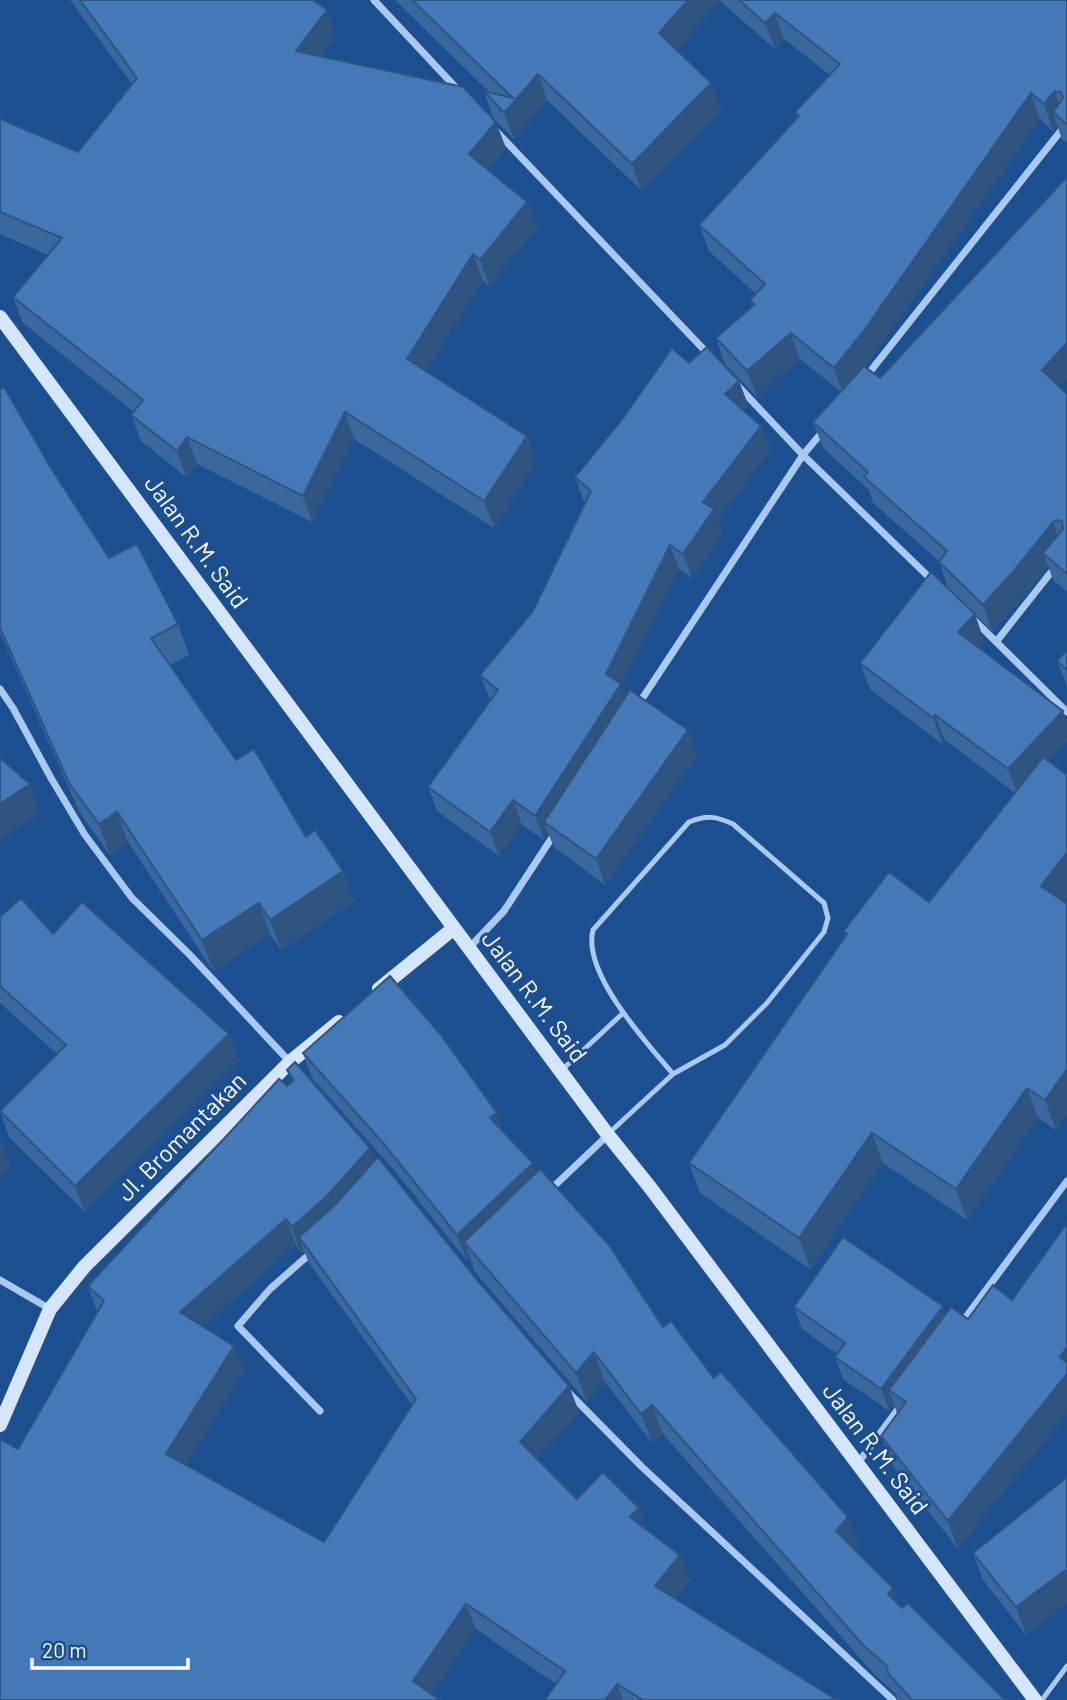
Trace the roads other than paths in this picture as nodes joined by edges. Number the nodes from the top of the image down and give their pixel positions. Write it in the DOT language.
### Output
graph roads {
  1 [pos="374,0"];
  2 [pos="463,95"];
  3 [pos="1067,123"];
  4 [pos="489,124"];
  5 [pos="0,317"];
  6 [pos="718,364"];
  7 [pos="727,374"];
  8 [pos="863,381"];
  9 [pos="829,423"];
  10 [pos="803,455"];
  11 [pos="1067,552"];
  12 [pos="938,586"];
  13 [pos="967,614"];
  14 [pos="996,642"];
  15 [pos="0,689"];
  16 [pos="1067,712"];
  17 [pos="630,718"];
  18 [pos="562,822"];
  19 [pos="454,928"];
  20 [pos="469,948"];
  21 [pos="622,1014"];
  22 [pos="295,1067"];
  23 [pos="561,1071"];
  24 [pos="673,1074"];
  25 [pos="608,1135"];
  26 [pos="1067,1181"];
  27 [pos="547,1193"];
  28 [pos="320,1245"];
  29 [pos="0,1280"];
  30 [pos="50,1309"];
  31 [pos="954,1333"];
  32 [pos="560,1382"];
  33 [pos="906,1398"];
  34 [pos="320,1411"];
  35 [pos="0,1424"];
  36 [pos="858,1463"];
  37 [pos="1067,1666"];
  38 [pos="893,1700"];
  39 [pos="1035,1700"];
  40 [pos="1042,1700"];
  1 -- 2 [label="street"];
  3 -- 8 [label="street"];
  4 -- 6 [label="street"];
  5 -- 19 [label="main road, Jalan R.M. Said"];
  7 -- 10 [label="street"];
  9 -- 10 [label="street"];
  10 -- 12 [label="street"];
  10 -- 17 [label="street"];
  11 -- 14 [label="street"];
  13 -- 14 [label="street"];
  14 -- 16 [label="street"];
  15 -- 22 [label="street"];
  18 -- 20 [label="street"];
  19 -- 20 [label="main road, Jalan R.M. Said"];
  19 -- 22 [label="main road, Jl. Bromantakan"];
  20 -- 23 [label="main road, Jalan R.M. Said"];
  21 -- 23 [label="lane"];
  21 -- 24 [label="lane"];
  21 -- 24 [label="lane"];
  22 -- 30 [label="main road, Jl. Bromantakan"];
  23 -- 25 [label="main road, Jalan R.M. Said"];
  24 -- 25 [label="lane"];
  25 -- 27 [label="street"];
  25 -- 36 [label="main road, Jalan R.M. Said"];
  26 -- 31 [label="street"];
  28 -- 34 [label="street"];
  29 -- 30 [label="street"];
  30 -- 35 [label="main road, Jl. Bromantakan"];
  32 -- 38 [label="street"];
  33 -- 36 [label="street"];
  36 -- 39 [label="main road, Jalan R.M. Said"];
  37 -- 40 [label="lane"];
}
